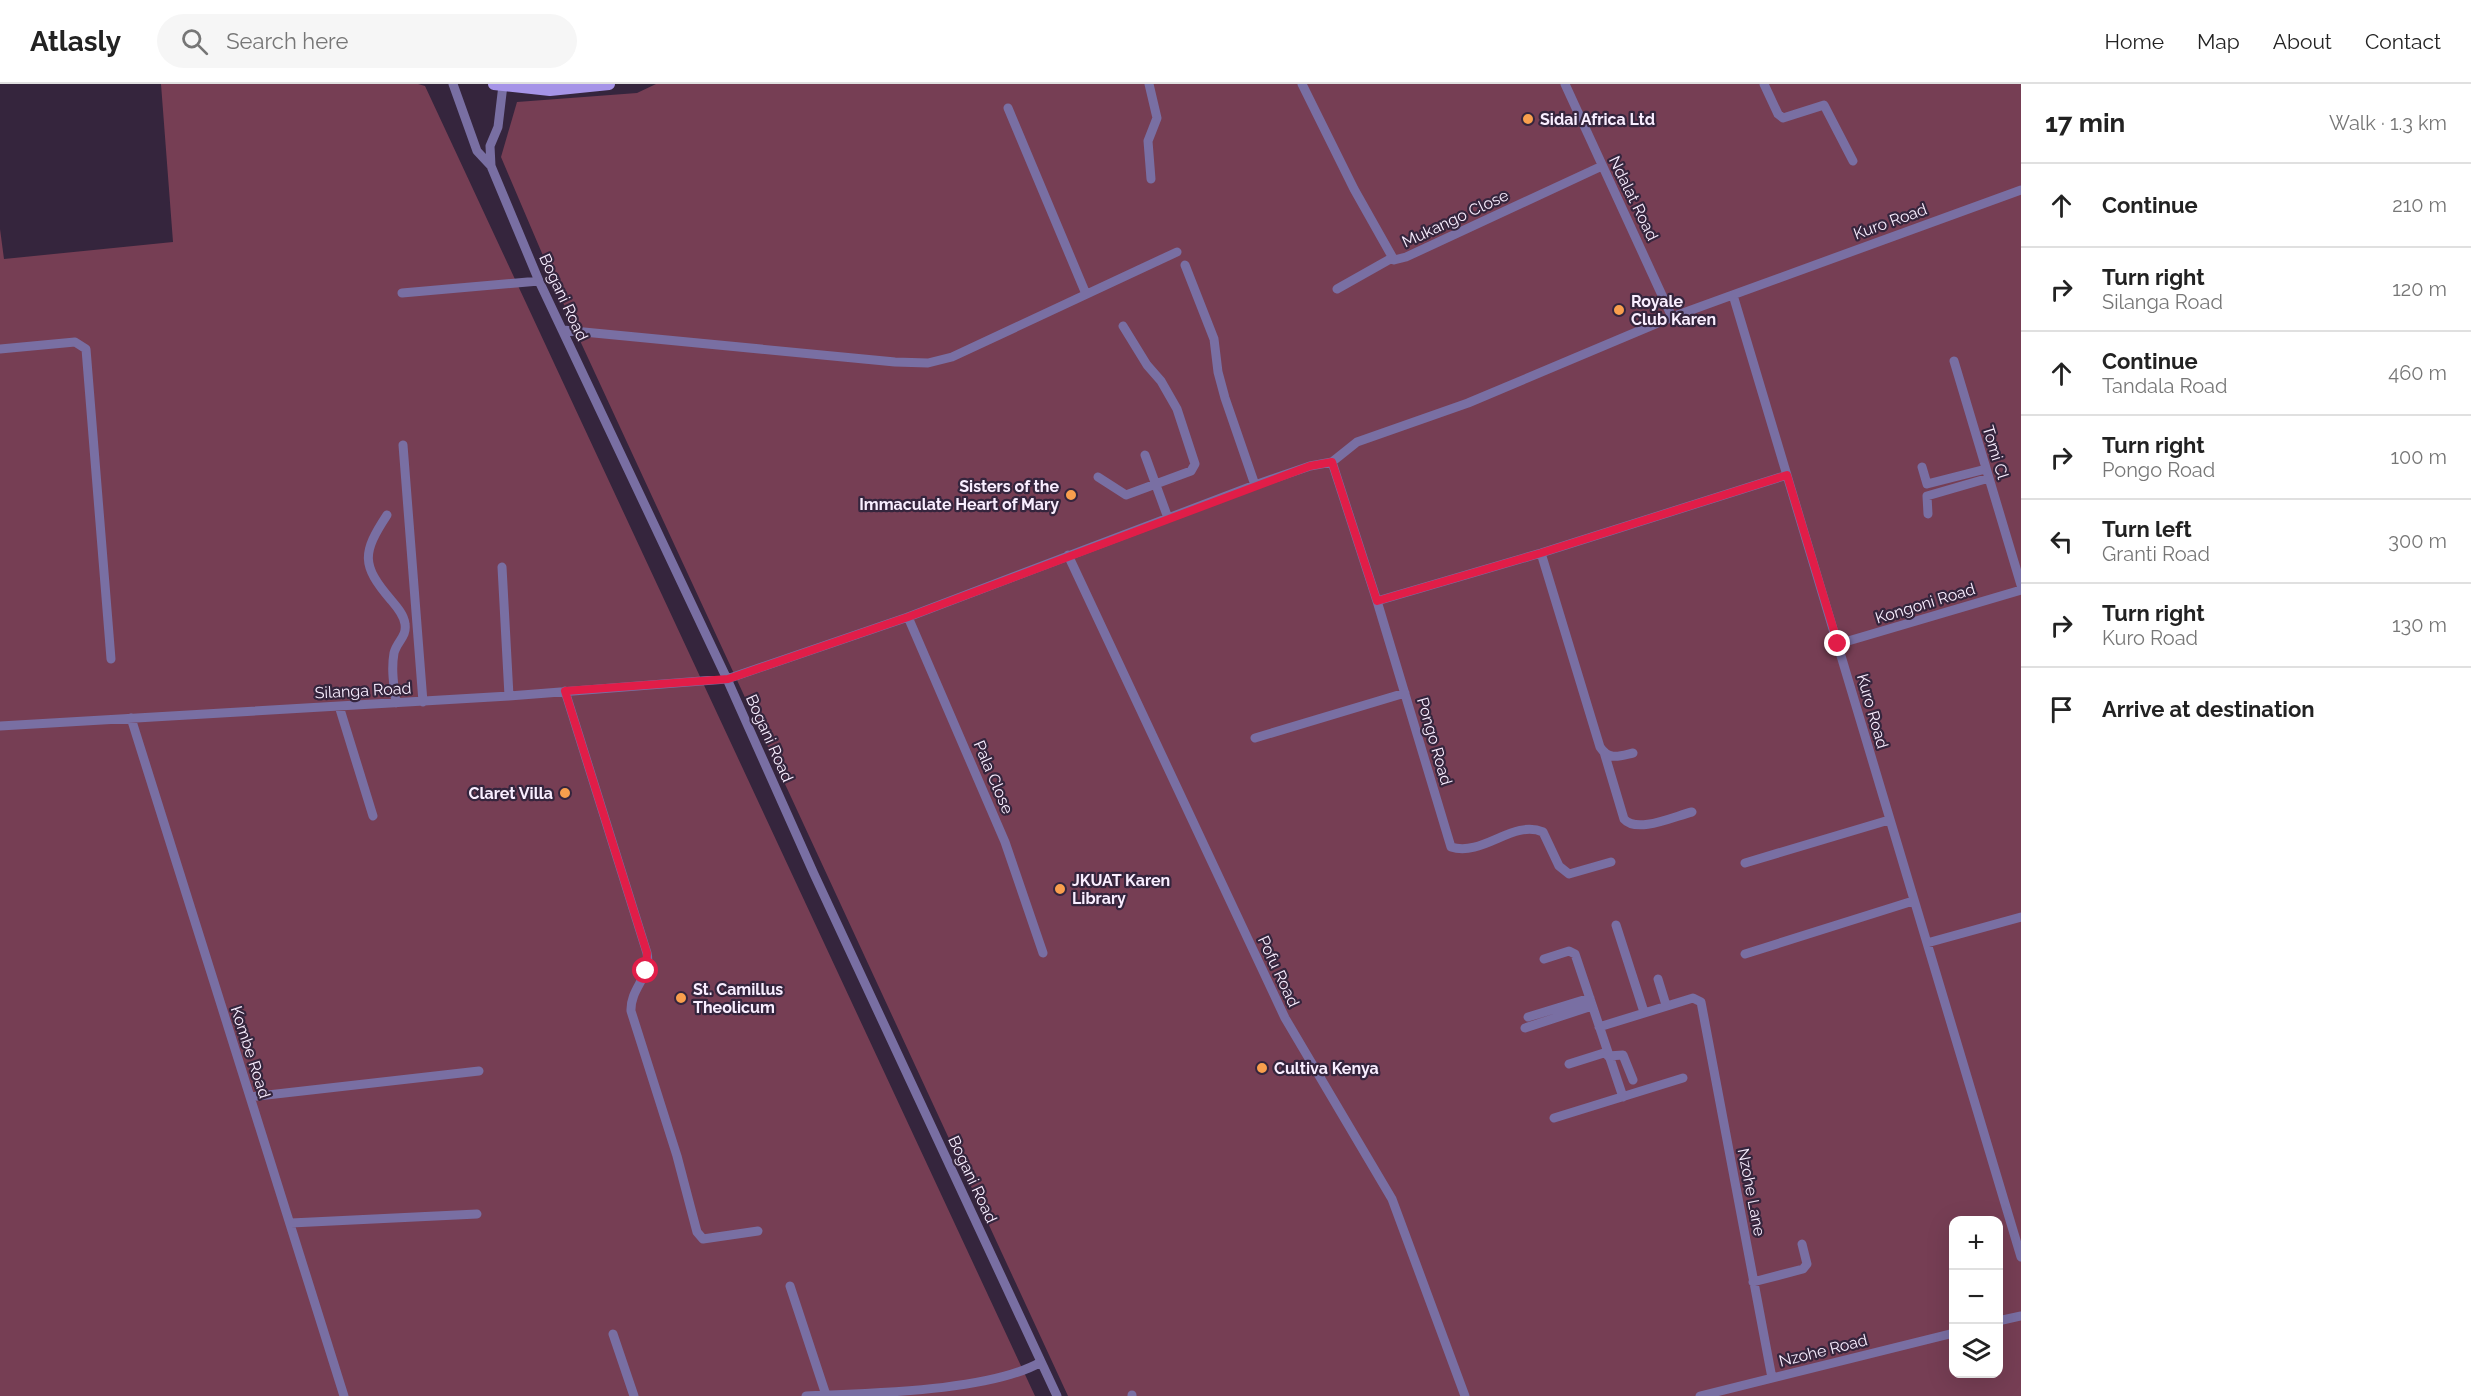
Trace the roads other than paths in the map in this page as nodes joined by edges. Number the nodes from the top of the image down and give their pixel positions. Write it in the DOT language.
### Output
graph roads {
  1 [pos="453,84"];
  2 [pos="609,84"];
  3 [pos="1149,84"];
  4 [pos="1565,84"];
  5 [pos="1764,84"];
  6 [pos="499,85"];
  7 [pos="1303,85"];
  8 [pos="1008,108"];
  9 [pos="1853,161"];
  10 [pos="491,166"];
  11 [pos="1602,166"];
  12 [pos="1151,179"];
  13 [pos="2021,190"];
  14 [pos="1177,252"];
  15 [pos="1392,258"];
  16 [pos="1185,265"];
  17 [pos="539,281"];
  18 [pos="1337,289"];
  19 [pos="402,293"];
  20 [pos="1086,294"];
  21 [pos="1733,295"];
  22 [pos="1677,316"];
  23 [pos="1124,326"];
  24 [pos="563,330"];
  25 [pos="0,349"];
  26 [pos="1954,361"];
  27 [pos="403,445"];
  28 [pos="1145,455"];
  29 [pos="1332,462"];
  30 [pos="1922,466"];
  31 [pos="1987,473"];
  32 [pos="1787,475"];
  33 [pos="1098,477"];
  34 [pos="1155,483"];
  35 [pos="1255,485"];
  36 [pos="1928,514"];
  37 [pos="387,515"];
  38 [pos="1168,518"];
  39 [pos="1541,553"];
  40 [pos="1068,555"];
  41 [pos="502,567"];
  42 [pos="2021,585"];
  43 [pos="2021,590"];
  44 [pos="1377,601"];
  45 [pos="908,617"];
  46 [pos="1838,644"];
  47 [pos="111,659"];
  48 [pos="728,679"];
  49 [pos="565,691"];
  50 [pos="1405,693"];
  51 [pos="509,696"];
  52 [pos="423,702"];
  53 [pos="396,703"];
  54 [pos="339,706"];
  55 [pos="132,718"];
  56 [pos="0,726"];
  57 [pos="1255,738"];
  58 [pos="1604,752"];
  59 [pos="1633,753"];
  60 [pos="1692,812"];
  61 [pos="373,816"];
  62 [pos="1889,820"];
  63 [pos="1611,862"];
  64 [pos="1745,863"];
  65 [pos="1913,901"];
  66 [pos="2021,917"];
  67 [pos="1616,925"];
  68 [pos="1927,943"];
  69 [pos="1043,953"];
  70 [pos="1745,954"];
  71 [pos="1544,959"];
  72 [pos="1658,979"];
  73 [pos="1591,1002"];
  74 [pos="1666,1005"];
  75 [pos="1644,1012"];
  76 [pos="1528,1017"];
  77 [pos="1599,1027"];
  78 [pos="1524,1028"];
  79 [pos="1607,1054"];
  80 [pos="1569,1064"];
  81 [pos="479,1071"];
  82 [pos="1683,1078"];
  83 [pos="1633,1080"];
  84 [pos="250,1097"];
  85 [pos="1623,1097"];
  86 [pos="1554,1118"];
  87 [pos="477,1214"];
  88 [pos="291,1223"];
  89 [pos="758,1231"];
  90 [pos="1802,1244"];
  91 [pos="2021,1257"];
  92 [pos="1753,1282"];
  93 [pos="790,1286"];
  94 [pos="2021,1316"];
  95 [pos="2003,1321"];
  96 [pos="613,1334"];
  97 [pos="1949,1334"];
  98 [pos="1041,1362"];
  99 [pos="1772,1378"];
  100 [pos="826,1395"];
  101 [pos="344,1396"];
  102 [pos="634,1396"];
  103 [pos="806,1396"];
  104 [pos="1057,1396"];
  105 [pos="1466,1396"];
  106 [pos="1700,1396"];
  1 -- 10 [label="street"];
  2 -- 6 [label="street"];
  3 -- 12 [label="street"];
  4 -- 11 [label="street, Ndalat Road"];
  5 -- 9 [label="street"];
  6 -- 10 [label="street, Bogani Road"];
  7 -- 15 [label="street, Mukango Close"];
  8 -- 20 [label="street"];
  10 -- 17 [label="street, Bogani Road"];
  11 -- 15 [label="street, Mukango Close"];
  11 -- 22 [label="street, Ndalat Road"];
  13 -- 21 [label="street, Kuro Road"];
  14 -- 20 [label="street"];
  15 -- 18 [label="street"];
  16 -- 35 [label="street"];
  17 -- 19 [label="street"];
  17 -- 24 [label="street, Bogani Road"];
  20 -- 24 [label="street"];
  21 -- 22 [label="street"];
  21 -- 32 [label="street, Kuro Road"];
  22 -- 29 [label="street"];
  23 -- 34 [label="street"];
  24 -- 48 [label="street, Bogani Road"];
  25 -- 47 [label="street"];
  26 -- 31 [label="street, Tomi Cl"];
  27 -- 52 [label="street"];
  28 -- 34 [label="street"];
  29 -- 35 [label="street, Silanga Road"];
  29 -- 44 [label="street, Pongo Road"];
  30 -- 31 [label="street"];
  31 -- 36 [label="street"];
  31 -- 42 [label="street, Tomi Cl"];
  32 -- 39 [label="street"];
  32 -- 46 [label="street, Kuro Road"];
  33 -- 34 [label="street"];
  34 -- 38 [label="street"];
  35 -- 38 [label="street, Silanga Road"];
  37 -- 53 [label="street"];
  38 -- 40 [label="street, Silanga Road"];
  39 -- 44 [label="street"];
  39 -- 58 [label="street"];
  40 -- 45 [label="street, Silanga Road"];
  40 -- 105 [label="street, Pofu Road"];
  41 -- 51 [label="street"];
  43 -- 46 [label="street, Kongoni Road"];
  44 -- 50 [label="street, Pongo Road"];
  45 -- 48 [label="street, Silanga Road"];
  45 -- 69 [label="street, Pala Close"];
  46 -- 62 [label="street, Kuro Road"];
  48 -- 49 [label="street, Silanga Road"];
  48 -- 98 [label="street, Bogani Road"];
  49 -- 51 [label="street, Silanga Road"];
  49 -- 89 [label="street"];
  50 -- 57 [label="street"];
  50 -- 63 [label="street, Pongo Road"];
  51 -- 52 [label="street, Silanga Road"];
  52 -- 53 [label="street, Silanga Road"];
  53 -- 54 [label="street, Silanga Road"];
  54 -- 55 [label="street, Silanga Road"];
  54 -- 61 [label="street"];
  55 -- 56 [label="street, Silanga Road"];
  55 -- 84 [label="street, Kombe Road"];
  58 -- 59 [label="street"];
  58 -- 60 [label="street"];
  62 -- 64 [label="street"];
  62 -- 65 [label="street, Kuro Road"];
  65 -- 68 [label="street, Kuro Road"];
  65 -- 70 [label="street"];
  66 -- 68 [label="street"];
  67 -- 75 [label="street"];
  68 -- 91 [label="street, Kuro Road"];
  71 -- 73 [label="street"];
  72 -- 74 [label="street"];
  73 -- 76 [label="street"];
  73 -- 77 [label="street"];
  73 -- 78 [label="street"];
  74 -- 75 [label="street"];
  74 -- 92 [label="street, Nzohe Lane"];
  75 -- 77 [label="street"];
  77 -- 79 [label="street"];
  79 -- 80 [label="street"];
  79 -- 83 [label="street"];
  79 -- 85 [label="street"];
  81 -- 84 [label="street"];
  82 -- 85 [label="street"];
  84 -- 88 [label="street, Kombe Road"];
  85 -- 86 [label="street"];
  87 -- 88 [label="street"];
  88 -- 101 [label="street, Kombe Road"];
  90 -- 92 [label="street"];
  92 -- 99 [label="street, Nzohe Lane"];
  93 -- 100 [label="street"];
  94 -- 95 [label="street"];
  96 -- 102 [label="street"];
  97 -- 99 [label="street, Nzohe Road"];
  98 -- 100 [label="street"];
  98 -- 104 [label="street, Bogani Road"];
  99 -- 106 [label="street, Nzohe Road"];
  100 -- 103 [label="street"];
}
